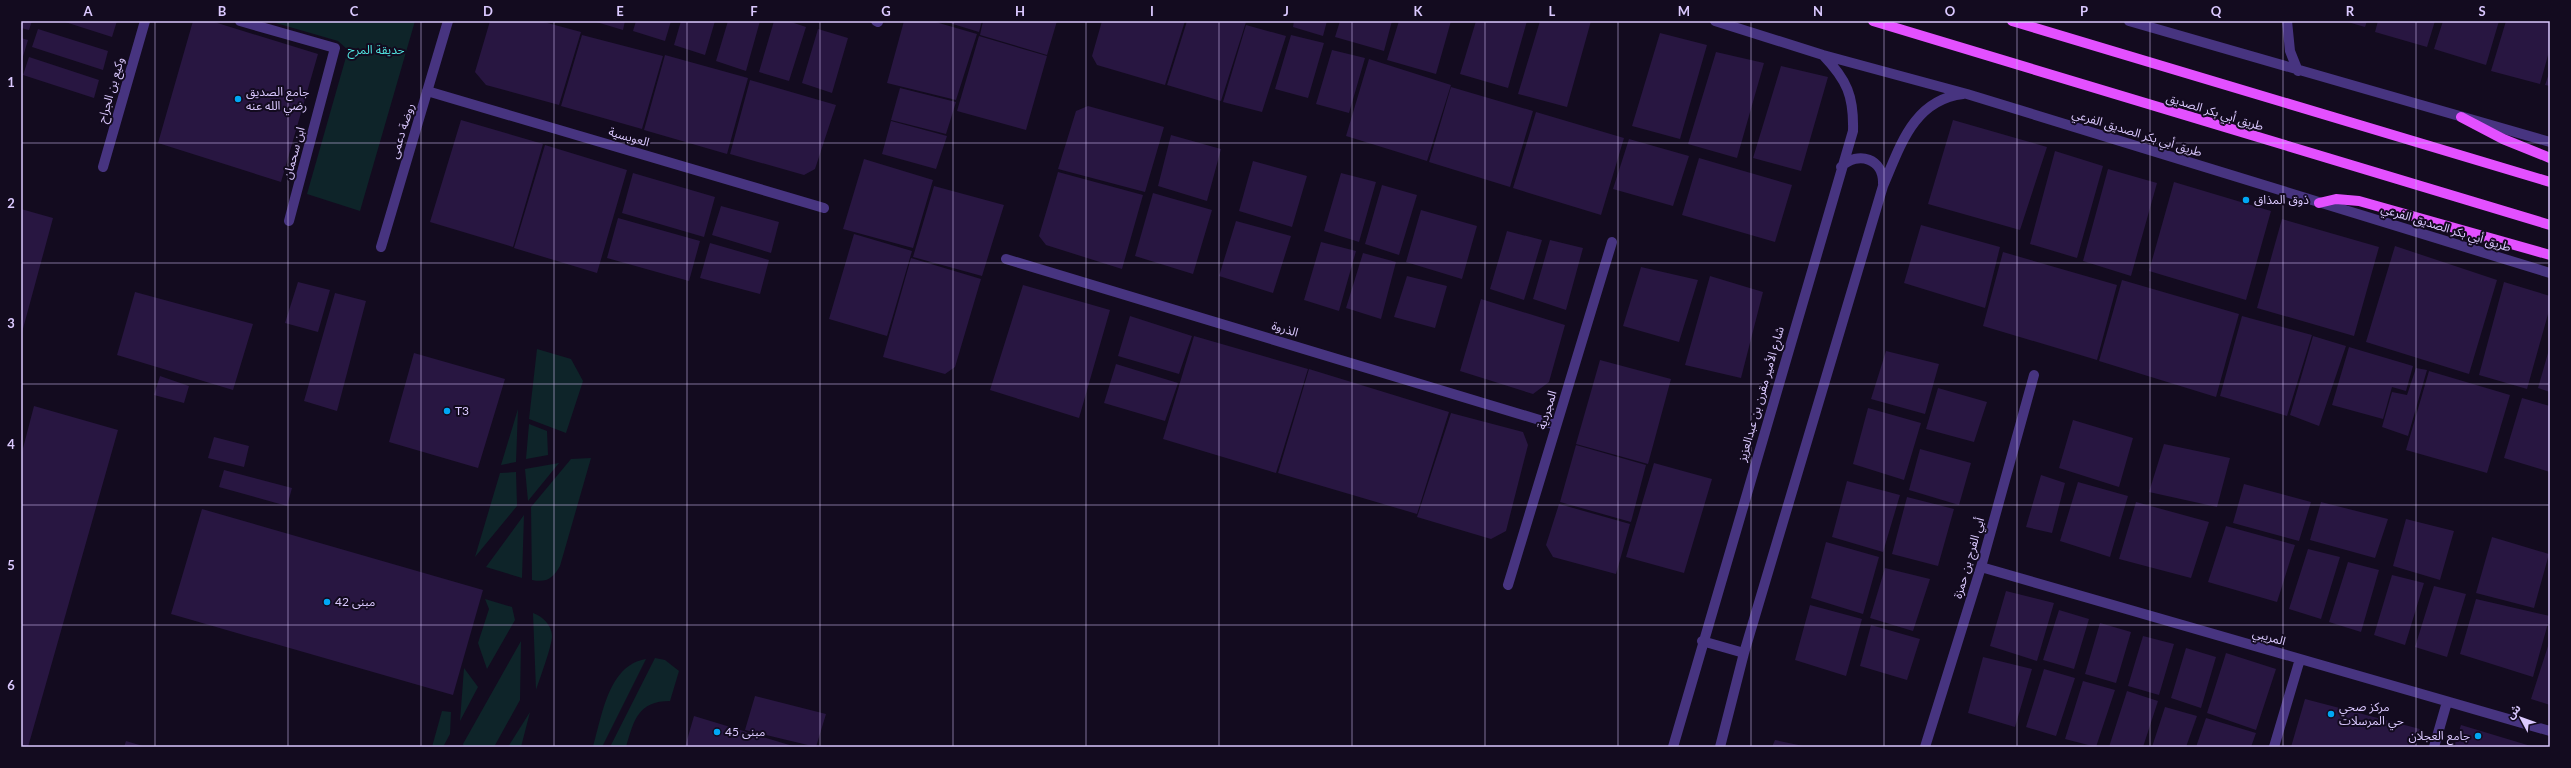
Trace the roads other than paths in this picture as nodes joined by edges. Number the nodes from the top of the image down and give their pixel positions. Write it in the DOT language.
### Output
graph roads {
  1 [pos="144,21"];
  2 [pos="240,21"];
  3 [pos="448,21"];
  4 [pos="1715,21"];
  5 [pos="1873,21"];
  6 [pos="2012,21"];
  7 [pos="2129,21"];
  8 [pos="2287,21"];
  9 [pos="1823,55"];
  10 [pos="2298,71"];
  11 [pos="427,91"];
  12 [pos="1967,94"];
  13 [pos="2461,117"];
  14 [pos="2550,142"];
  15 [pos="2550,158"];
  16 [pos="103,167"];
  17 [pos="1840,168"];
  18 [pos="2550,182"];
  19 [pos="1883,186"];
  20 [pos="2319,203"];
  21 [pos="824,208"];
  22 [pos="289,221"];
  23 [pos="2550,225"];
  24 [pos="1612,242"];
  25 [pos="380,247"];
  26 [pos="2550,255"];
  27 [pos="1006,259"];
  28 [pos="2550,273"];
  29 [pos="2034,375"];
  30 [pos="1556,425"];
  31 [pos="1981,567"];
  32 [pos="1508,585"];
  33 [pos="1702,641"];
  34 [pos="1744,653"];
  35 [pos="2300,659"];
  36 [pos="2447,702"];
  37 [pos="2550,731"];
  38 [pos="1673,747"];
  39 [pos="1720,747"];
  40 [pos="1925,747"];
  41 [pos="2274,747"];
  42 [pos="2434,747"];
  1 -- 16 [label="street, وكيع بن الجراح"];
  2 -- 22 [label="street, ابن سحمان"];
  3 -- 11 [label="street, روضة دعمى"];
  4 -- 9 [label="street, طريق أبي بكر الصديق الفرعي"];
  5 -- 23 [label="main road, طريق أبي بكر الصديق"];
  6 -- 18 [label="main road"];
  7 -- 10 [label="street"];
  8 -- 10 [label="street"];
  9 -- 12 [label="street, طريق أبي بكر الصديق الفرعي"];
  9 -- 17 [label="street, شارع الأمير مقرن بن عبدالعزيز"];
  10 -- 13 [label="street"];
  11 -- 21 [label="street, العويسية"];
  11 -- 25 [label="street, روضة دعمى"];
  12 -- 19 [label="street"];
  12 -- 20 [label="street, طريق أبي بكر الصديق الفرعي"];
  13 -- 14 [label="street"];
  13 -- 15 [label="main road"];
  17 -- 19 [label="street"];
  17 -- 33 [label="street, شارع الأمير مقرن بن عبدالعزيز"];
  19 -- 34 [label="street"];
  20 -- 26 [label="main road"];
  20 -- 28 [label="street, طريق أبي بكر الصديق الفرعي"];
  24 -- 30 [label="street, المجردية"];
  27 -- 30 [label="street, الذروة"];
  29 -- 31 [label="street, أبي الفرج بن حمزة"];
  30 -- 32 [label="street, المجردية"];
  31 -- 35 [label="street, المريبي"];
  31 -- 40 [label="street, أبي الفرج بن حمزة"];
  33 -- 34 [label="street"];
  33 -- 38 [label="street, شارع الأمير مقرن بن عبدالعزيز"];
  34 -- 39 [label="street"];
  35 -- 36 [label="street, المريبي"];
  35 -- 41 [label="street"];
  36 -- 37 [label="street, المريبي"];
  36 -- 42 [label="street"];
}
